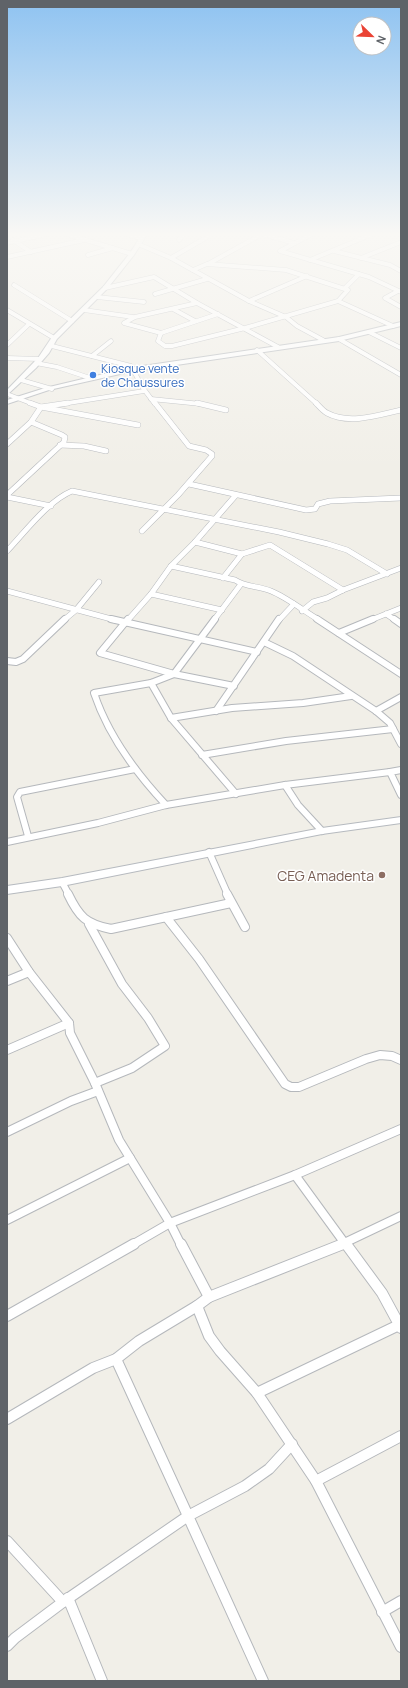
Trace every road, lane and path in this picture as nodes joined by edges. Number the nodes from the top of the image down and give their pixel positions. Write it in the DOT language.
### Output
graph roads {
  1 [pos="10,312"];
  2 [pos="55,312"];
  3 [pos="82,312"];
  4 [pos="97,312"];
  5 [pos="160,312"];
  6 [pos="179,312"];
  7 [pos="214,312"];
  8 [pos="274,312"];
  9 [pos="303,312"];
  10 [pos="362,312"];
  11 [pos="218,314"];
  12 [pos="135,317"];
  13 [pos="286,317"];
  14 [pos="195,320"];
  15 [pos="72,321"];
  16 [pos="29,324"];
  17 [pos="401,324"];
  18 [pos="393,326"];
  19 [pos="245,328"];
  20 [pos="369,332"];
  21 [pos="161,333"];
  22 [pos="54,338"];
  23 [pos="340,339"];
  24 [pos="322,340"];
  25 [pos="111,342"];
  26 [pos="7,345"];
  27 [pos="52,346"];
  28 [pos="278,347"];
  29 [pos="401,347"];
  30 [pos="257,350"];
  31 [pos="92,356"];
  32 [pos="7,358"];
  33 [pos="37,361"];
  34 [pos="132,370"];
  35 [pos="401,375"];
  36 [pos="90,378"];
  37 [pos="21,380"];
  38 [pos="52,389"];
  39 [pos="144,391"];
  40 [pos="7,393"];
  41 [pos="18,398"];
  42 [pos="151,399"];
  43 [pos="7,402"];
  44 [pos="41,407"];
  45 [pos="226,410"];
  46 [pos="401,410"];
  47 [pos="31,422"];
  48 [pos="138,425"];
  49 [pos="7,444"];
  50 [pos="60,445"];
  51 [pos="106,451"];
  52 [pos="189,484"];
  53 [pos="236,495"];
  54 [pos="7,496"];
  55 [pos="401,498"];
  56 [pos="51,506"];
  57 [pos="165,511"];
  58 [pos="214,520"];
  59 [pos="142,531"];
  60 [pos="195,542"];
  61 [pos="7,551"];
  62 [pos="242,554"];
  63 [pos="171,566"];
  64 [pos="401,568"];
  65 [pos="387,574"];
  66 [pos="223,578"];
  67 [pos="99,582"];
  68 [pos="241,584"];
  69 [pos="343,590"];
  70 [pos="7,591"];
  71 [pos="150,594"];
  72 [pos="294,604"];
  73 [pos="401,608"];
  74 [pos="76,610"];
  75 [pos="222,610"];
  76 [pos="302,610"];
  77 [pos="386,614"];
  78 [pos="125,623"];
  79 [pos="401,624"];
  80 [pos="339,633"];
  81 [pos="199,640"];
  82 [pos="264,642"];
  83 [pos="258,652"];
  84 [pos="7,662"];
  85 [pos="174,674"];
  86 [pos="401,674"];
  87 [pos="151,683"];
  88 [pos="234,686"];
  89 [pos="351,696"];
  90 [pos="401,697"];
  91 [pos="216,711"];
  92 [pos="376,711"];
  93 [pos="171,718"];
  94 [pos="393,729"];
  95 [pos="401,744"];
  96 [pos="202,755"];
  97 [pos="135,769"];
  98 [pos="401,770"];
  99 [pos="390,772"];
  100 [pos="285,785"];
  101 [pos="236,794"];
  102 [pos="401,795"];
  103 [pos="166,805"];
  104 [pos="401,820"];
  105 [pos="322,831"];
  106 [pos="28,836"];
  107 [pos="7,842"];
  108 [pos="209,852"];
  109 [pos="62,882"];
  110 [pos="7,890"];
  111 [pos="231,903"];
  112 [pos="166,917"];
  113 [pos="88,924"];
  114 [pos="245,927"];
  115 [pos="7,938"];
  116 [pos="29,972"];
  117 [pos="7,981"];
  118 [pos="69,1023"];
  119 [pos="7,1050"];
  120 [pos="401,1060"];
  121 [pos="97,1087"];
  122 [pos="401,1129"];
  123 [pos="7,1132"];
  124 [pos="130,1158"];
  125 [pos="295,1175"];
  126 [pos="401,1216"];
  127 [pos="7,1220"];
  128 [pos="170,1223"];
  129 [pos="344,1243"];
  130 [pos="209,1297"];
  131 [pos="197,1306"];
  132 [pos="7,1316"];
  133 [pos="400,1325"];
  134 [pos="116,1359"];
  135 [pos="257,1393"];
  136 [pos="7,1419"];
  137 [pos="401,1436"];
  138 [pos="292,1444"];
  139 [pos="316,1481"];
  140 [pos="188,1516"];
  141 [pos="7,1541"];
  142 [pos="65,1600"];
  143 [pos="401,1601"];
  144 [pos="382,1612"];
  145 [pos="7,1646"];
  146 [pos="401,1647"];
  147 [pos="102,1681"];
  148 [pos="263,1681"];
  1 -- 16 [label="street"];
  2 -- 15 [label="street"];
  3 -- 15 [label="street"];
  4 -- 12 [label="street"];
  5 -- 12 [label="street"];
  6 -- 14 [label="street"];
  7 -- 11 [label="street"];
  8 -- 13 [label="street"];
  9 -- 13 [label="street"];
  10 -- 18 [label="street"];
  11 -- 14 [label="street"];
  11 -- 19 [label="street"];
  12 -- 21 [label="street"];
  13 -- 19 [label="street"];
  13 -- 24 [label="street"];
  14 -- 21 [label="street"];
  15 -- 22 [label="street"];
  16 -- 22 [label="street"];
  16 -- 26 [label="street"];
  17 -- 18 [label="street"];
  18 -- 20 [label="street"];
  19 -- 21 [label="street"];
  19 -- 28 [label="street"];
  20 -- 23 [label="street"];
  20 -- 29 [label="street"];
  22 -- 27 [label="street"];
  23 -- 24 [label="street"];
  23 -- 35 [label="street"];
  24 -- 28 [label="street"];
  25 -- 31 [label="street"];
  27 -- 31 [label="street"];
  27 -- 33 [label="street"];
  28 -- 30 [label="street"];
  30 -- 34 [label="street"];
  30 -- 46 [label="street"];
  31 -- 34 [label="street"];
  32 -- 33 [label="street"];
  33 -- 36 [label="street"];
  33 -- 37 [label="street"];
  34 -- 36 [label="street"];
  34 -- 39 [label="street"];
  36 -- 38 [label="street"];
  37 -- 38 [label="street"];
  37 -- 40 [label="street"];
  38 -- 41 [label="street"];
  39 -- 42 [label="street"];
  39 -- 44 [label="street"];
  40 -- 41 [label="street"];
  41 -- 43 [label="street"];
  41 -- 44 [label="street"];
  42 -- 45 [label="street"];
  42 -- 52 [label="street"];
  44 -- 47 [label="street"];
  44 -- 48 [label="street"];
  47 -- 49 [label="street"];
  47 -- 50 [label="street"];
  50 -- 51 [label="street"];
  50 -- 54 [label="street"];
  52 -- 53 [label="street"];
  52 -- 57 [label="street"];
  53 -- 55 [label="street"];
  53 -- 58 [label="street"];
  54 -- 56 [label="street"];
  56 -- 57 [label="street"];
  56 -- 61 [label="street"];
  57 -- 58 [label="street"];
  57 -- 59 [label="street"];
  58 -- 60 [label="street"];
  58 -- 65 [label="street"];
  60 -- 62 [label="street"];
  60 -- 63 [label="street"];
  62 -- 66 [label="street"];
  62 -- 69 [label="street"];
  63 -- 66 [label="street"];
  63 -- 71 [label="street"];
  64 -- 65 [label="street"];
  65 -- 69 [label="street"];
  66 -- 68 [label="street"];
  67 -- 74 [label="street"];
  68 -- 72 [label="street"];
  68 -- 75 [label="street"];
  69 -- 76 [label="street"];
  70 -- 74 [label="street"];
  71 -- 75 [label="street"];
  71 -- 78 [label="street"];
  72 -- 76 [label="street"];
  72 -- 82 [label="street"];
  73 -- 77 [label="street"];
  74 -- 78 [label="street"];
  74 -- 84 [label="street"];
  75 -- 81 [label="street"];
  76 -- 80 [label="street"];
  77 -- 79 [label="street"];
  77 -- 80 [label="street"];
  78 -- 81 [label="street"];
  78 -- 85 [label="street"];
  80 -- 86 [label="street"];
  81 -- 83 [label="street"];
  81 -- 85 [label="street"];
  82 -- 83 [label="street"];
  82 -- 89 [label="street"];
  83 -- 88 [label="street"];
  85 -- 87 [label="street"];
  85 -- 88 [label="street"];
  87 -- 93 [label="street"];
  87 -- 97 [label="street"];
  88 -- 91 [label="street"];
  89 -- 91 [label="street"];
  89 -- 92 [label="street"];
  90 -- 92 [label="street"];
  91 -- 93 [label="street"];
  92 -- 94 [label="street"];
  93 -- 96 [label="street"];
  94 -- 95 [label="street"];
  94 -- 96 [label="street"];
  96 -- 101 [label="street"];
  97 -- 103 [label="street"];
  97 -- 106 [label="street"];
  98 -- 99 [label="street"];
  99 -- 100 [label="street"];
  99 -- 102 [label="street"];
  100 -- 101 [label="street"];
  100 -- 105 [label="street"];
  101 -- 103 [label="street"];
  103 -- 106 [label="street"];
  104 -- 105 [label="street"];
  105 -- 108 [label="street"];
  106 -- 107 [label="street"];
  108 -- 109 [label="street"];
  108 -- 111 [label="street"];
  109 -- 110 [label="street"];
  109 -- 113 [label="street"];
  111 -- 112 [label="street"];
  111 -- 114 [label="street"];
  112 -- 113 [label="street"];
  112 -- 120 [label="street"];
  113 -- 121 [label="street"];
  115 -- 116 [label="street"];
  116 -- 117 [label="street"];
  116 -- 118 [label="street"];
  118 -- 119 [label="street"];
  118 -- 121 [label="street"];
  121 -- 123 [label="street"];
  121 -- 124 [label="street"];
  122 -- 125 [label="street"];
  124 -- 127 [label="street"];
  124 -- 128 [label="street"];
  125 -- 128 [label="street"];
  125 -- 129 [label="street"];
  126 -- 129 [label="street"];
  128 -- 130 [label="street"];
  128 -- 132 [label="street"];
  129 -- 130 [label="street"];
  129 -- 133 [label="street"];
  130 -- 131 [label="street"];
  131 -- 134 [label="street"];
  131 -- 135 [label="street"];
  133 -- 135 [label="street"];
  134 -- 136 [label="street"];
  134 -- 140 [label="street"];
  135 -- 138 [label="street"];
  137 -- 139 [label="street"];
  138 -- 139 [label="street"];
  138 -- 140 [label="street"];
  139 -- 144 [label="street"];
  140 -- 142 [label="street"];
  140 -- 148 [label="street"];
  141 -- 142 [label="street"];
  142 -- 145 [label="street"];
  142 -- 147 [label="street"];
  143 -- 144 [label="street"];
  144 -- 146 [label="street"];
}
